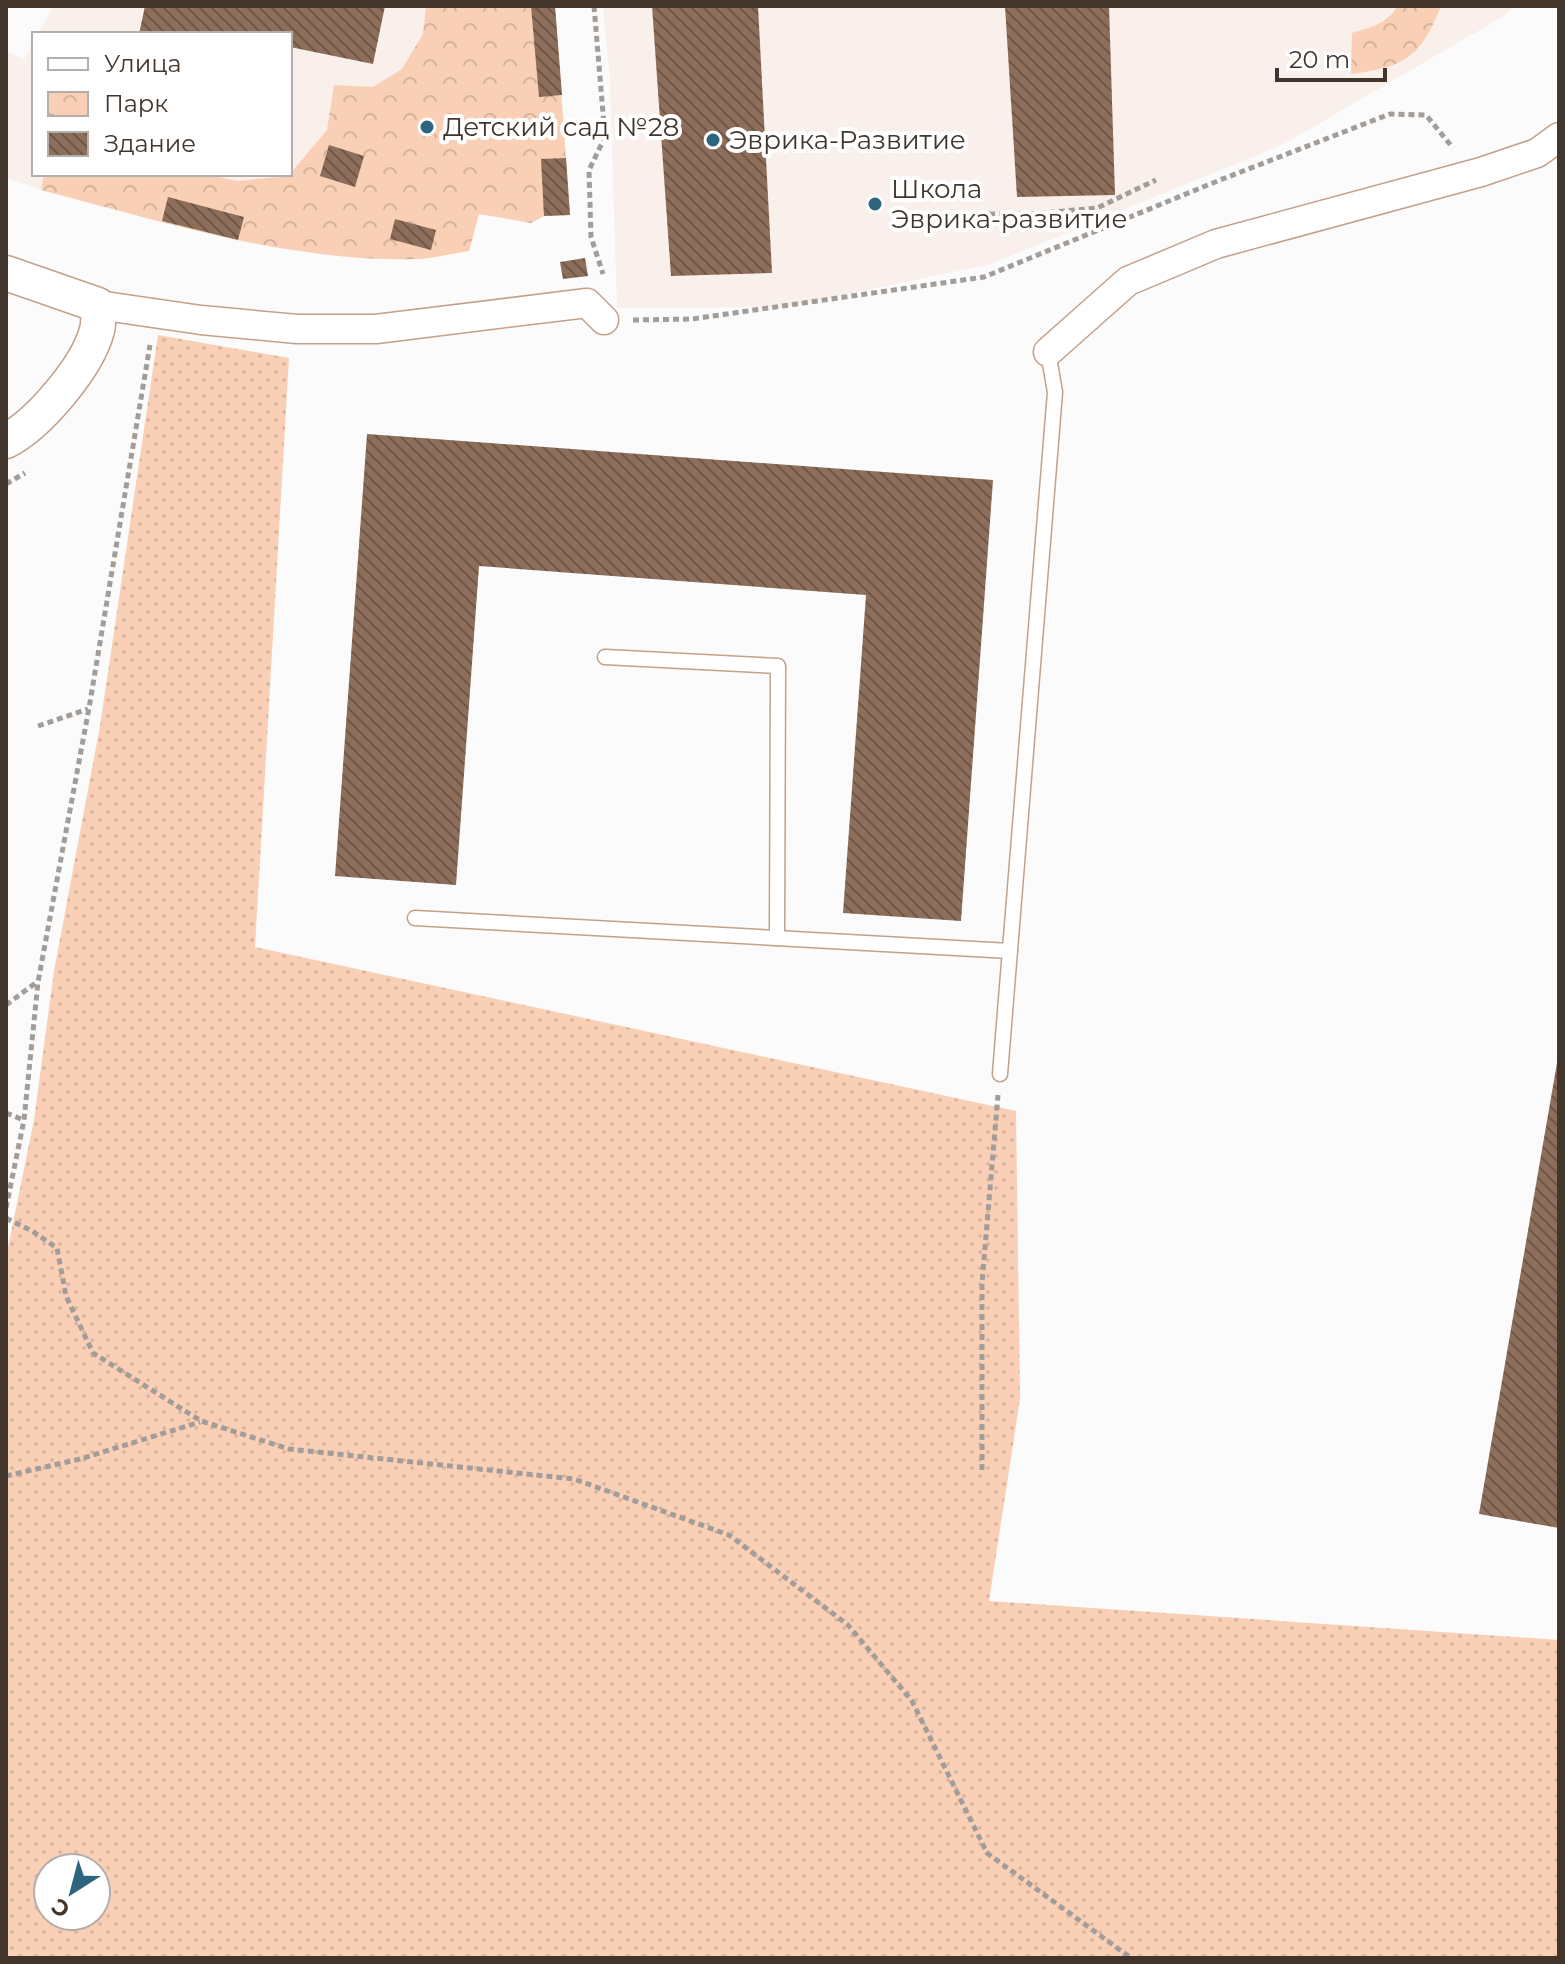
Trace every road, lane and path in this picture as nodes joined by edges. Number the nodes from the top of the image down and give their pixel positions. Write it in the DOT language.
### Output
graph roads {
  1 [pos="594,6"];
  2 [pos="1559,137"];
  3 [pos="1481,172"];
  4 [pos="1156,180"];
  5 [pos="979,214"];
  6 [pos="6,273"];
  7 [pos="98,305"];
  8 [pos="596,312"];
  9 [pos="150,347"];
  10 [pos="1048,352"];
  11 [pos="6,441"];
  12 [pos="605,657"];
  13 [pos="89,708"];
  14 [pos="38,726"];
  15 [pos="415,918"];
  16 [pos="777,938"];
  17 [pos="1010,951"];
  18 [pos="38,982"];
  19 [pos="6,1005"];
  20 [pos="1000,1074"];
  21 [pos="6,1113"];
  22 [pos="24,1120"];
  23 [pos="6,1208"];
  24 [pos="6,1218"];
  25 [pos="201,1421"];
  26 [pos="982,1470"];
  27 [pos="6,1476"];
  28 [pos="1131,1958"];
  1 -- 8 [label="path"];
  2 -- 3 [label="street"];
  3 -- 8 [label="path"];
  3 -- 10 [label="street"];
  4 -- 5 [label="path"];
  6 -- 7 [label="street"];
  7 -- 8 [label="street"];
  7 -- 11 [label="street"];
  9 -- 13 [label="path"];
  10 -- 17 [label="lane"];
  12 -- 16 [label="lane"];
  13 -- 14 [label="path"];
  13 -- 18 [label="path"];
  15 -- 16 [label="lane"];
  16 -- 17 [label="lane"];
  17 -- 20 [label="lane"];
  18 -- 19 [label="path"];
  18 -- 22 [label="path"];
  20 -- 26 [label="path"];
  21 -- 22 [label="path"];
  22 -- 23 [label="path"];
  24 -- 25 [label="path"];
  25 -- 27 [label="path"];
  25 -- 28 [label="path"];
}
